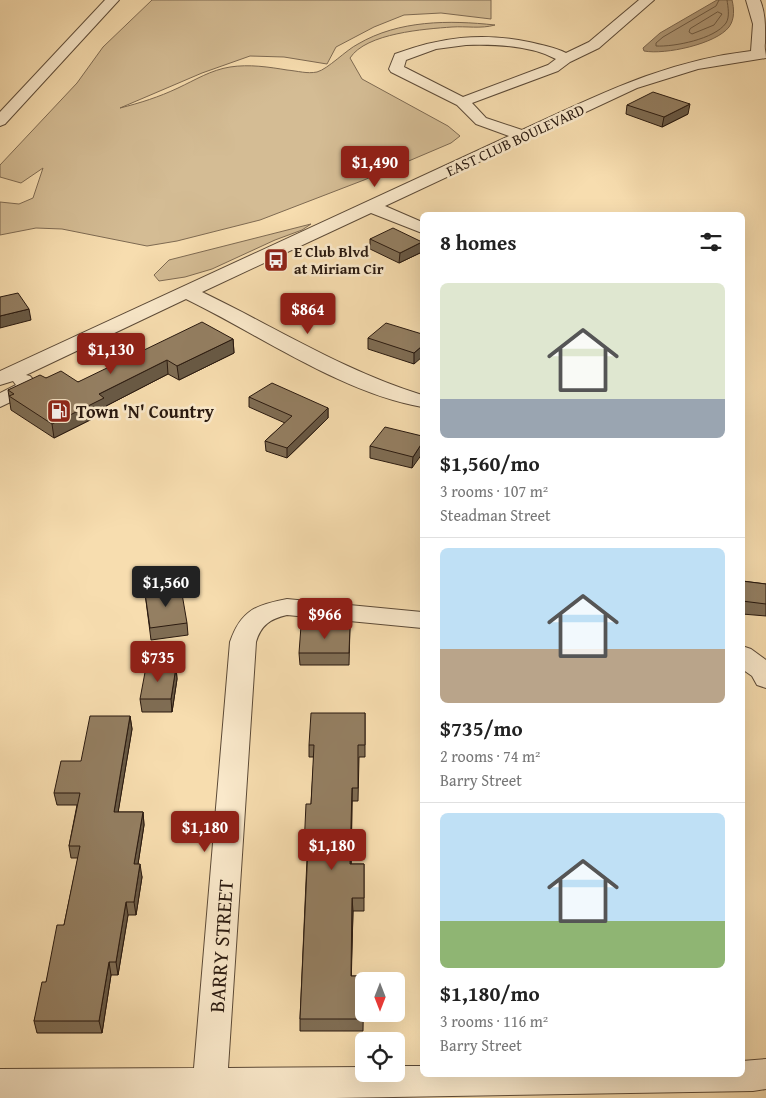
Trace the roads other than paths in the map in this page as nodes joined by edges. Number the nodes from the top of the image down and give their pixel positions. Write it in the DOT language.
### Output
graph roads {
  1 [pos="112,0"];
  2 [pos="646,0"];
  3 [pos="753,0"];
  4 [pos="762,55"];
  5 [pos="565,59"];
  6 [pos="462,102"];
  7 [pos="0,121"];
  8 [pos="522,136"];
  9 [pos="372,207"];
  10 [pos="420,227"];
  11 [pos="188,293"];
  12 [pos="7,376"];
  13 [pos="420,400"];
  14 [pos="0,401"];
  15 [pos="420,620"];
  16 [pos="745,657"];
  17 [pos="766,680"];
  18 [pos="745,1075"];
  19 [pos="759,1075"];
  20 [pos="622,1077"];
  21 [pos="210,1083"];
  22 [pos="0,1084"];
  1 -- 7 [label="street"];
  2 -- 5 [label="street"];
  3 -- 4 [label="street"];
  4 -- 8 [label="street, EAST CLUB BOULEVARD"];
  5 -- 6 [label="street"];
  5 -- 6 [label="street"];
  6 -- 8 [label="street"];
  8 -- 9 [label="street, EAST CLUB BOULEVARD"];
  9 -- 10 [label="street"];
  9 -- 11 [label="street, EAST CLUB BOULEVARD"];
  11 -- 12 [label="street, EAST CLUB BOULEVARD"];
  11 -- 13 [label="street"];
  12 -- 14 [label="lane"];
  15 -- 21 [label="street, BARRY STREET"];
  16 -- 17 [label="street"];
  18 -- 19 [label="street"];
  20 -- 21 [label="street"];
  21 -- 22 [label="street"];
}
